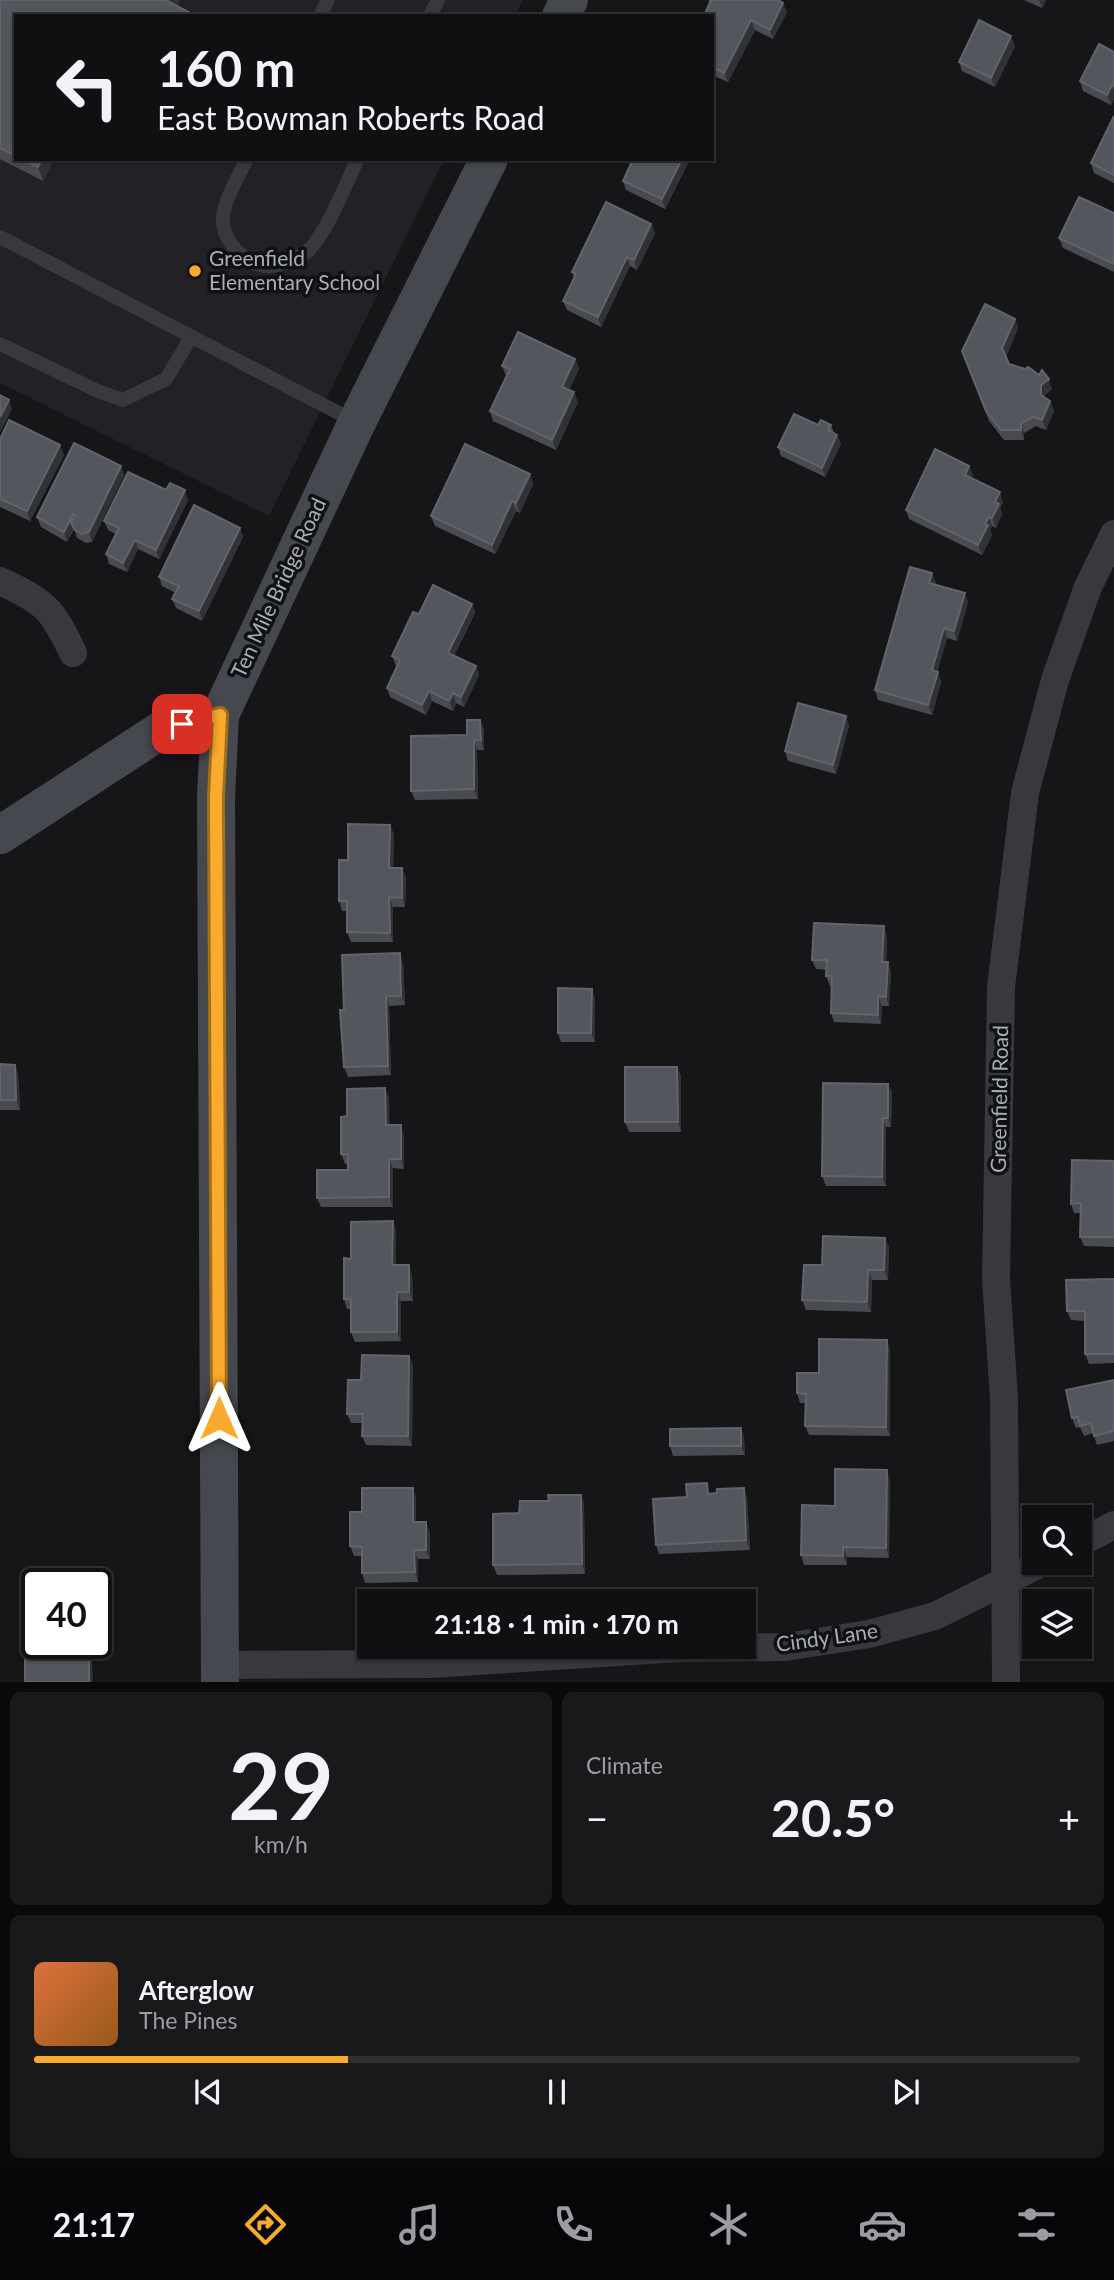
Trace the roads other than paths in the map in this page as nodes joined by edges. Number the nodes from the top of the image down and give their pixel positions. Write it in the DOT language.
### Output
graph roads {
  1 [pos="246,161"];
  2 [pos="357,161"];
  3 [pos="488,161"];
  4 [pos="0,237"];
  5 [pos="191,337"];
  6 [pos="0,344"];
  7 [pos="357,422"];
  8 [pos="1114,534"];
  9 [pos="0,581"];
  10 [pos="73,653"];
  11 [pos="220,715"];
  12 [pos="0,835"];
  13 [pos="1114,1525"];
  14 [pos="1092,1537"];
  15 [pos="1022,1573"];
  16 [pos="1007,1581"];
  17 [pos="220,1673"];
  18 [pos="1006,1682"];
  1 -- 2 [label="lane"];
  3 -- 7 [label="street, Ten Mile Bridge Road"];
  4 -- 5 [label="lane"];
  5 -- 6 [label="lane"];
  5 -- 7 [label="lane"];
  7 -- 11 [label="street, Ten Mile Bridge Road"];
  8 -- 16 [label="street, Greenfield Road"];
  9 -- 10 [label="street"];
  11 -- 12 [label="street"];
  11 -- 17 [label="street, Ten Mile Bridge Road"];
  13 -- 14 [label="street"];
  15 -- 16 [label="street, Cindy Lane"];
  16 -- 17 [label="street, Cindy Lane"];
  16 -- 18 [label="street, Greenfield Road"];
}
